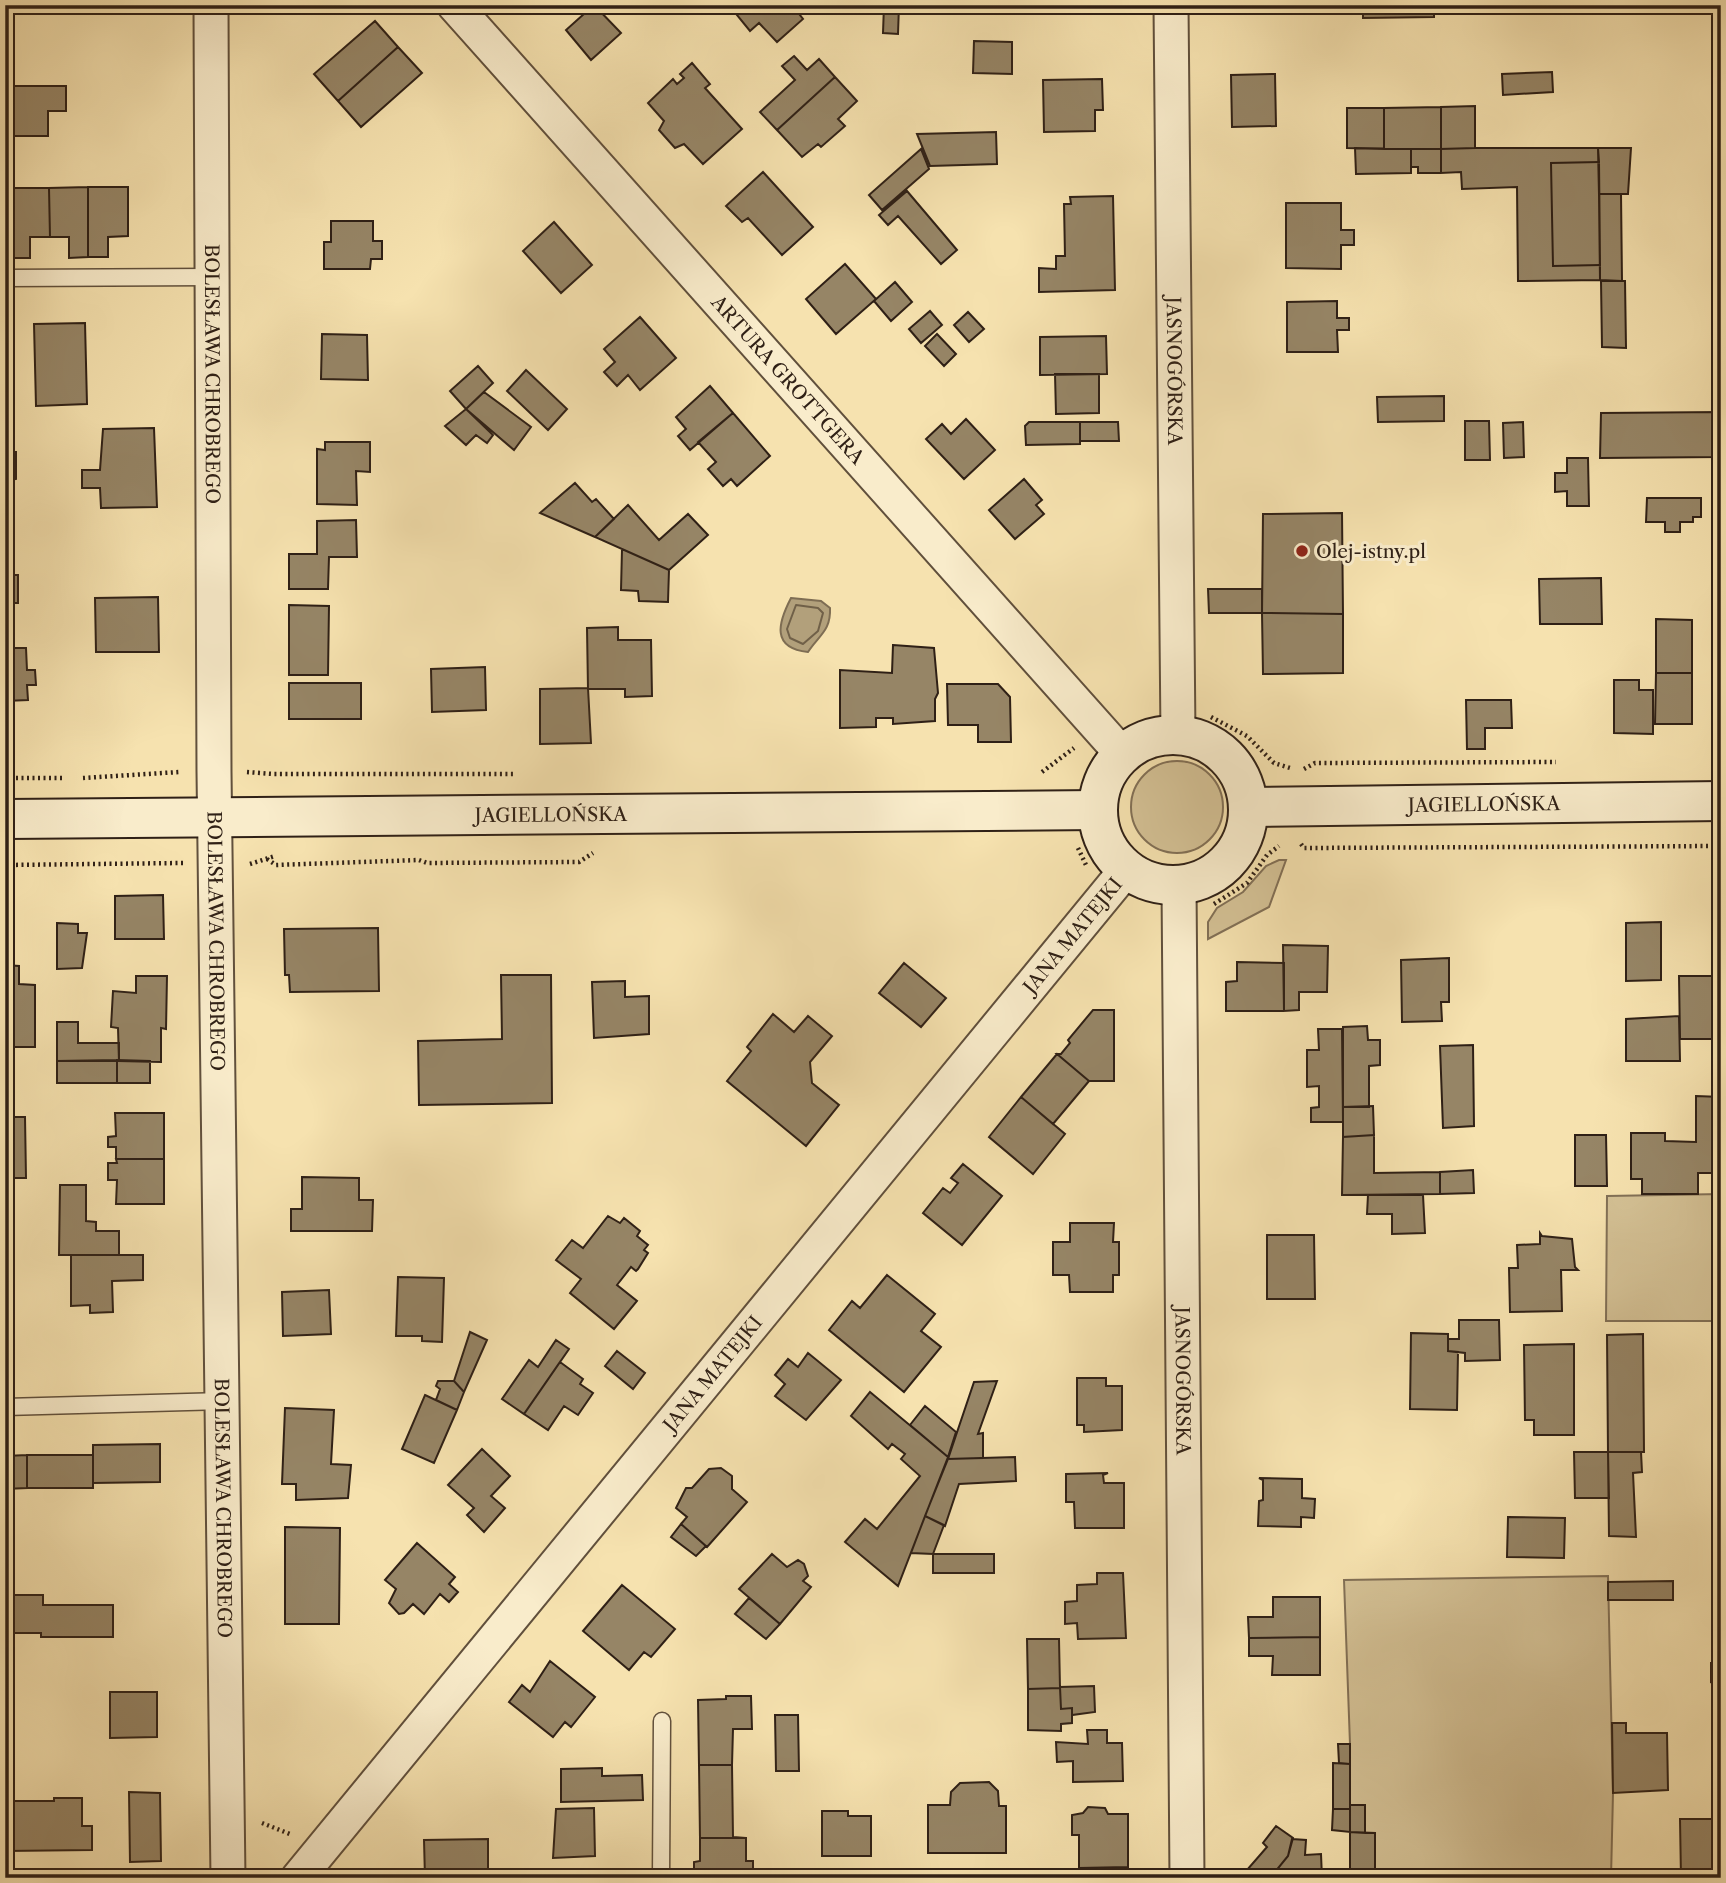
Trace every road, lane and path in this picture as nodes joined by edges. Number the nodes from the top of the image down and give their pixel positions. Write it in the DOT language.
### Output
graph roads {
  1 [pos="211,5"];
  2 [pos="454,5"];
  3 [pos="1171,5"];
  4 [pos="212,277"];
  5 [pos="5,278"];
  6 [pos="1178,735"];
  7 [pos="1122,754"];
  8 [pos="214,771"];
  9 [pos="5,778"];
  10 [pos="1721,801"];
  11 [pos="1248,807"];
  12 [pos="1097,810"];
  13 [pos="215,818"];
  14 [pos="5,819"];
  15 [pos="1301,840"];
  16 [pos="594,844"];
  17 [pos="1077,846"];
  18 [pos="1721,846"];
  19 [pos="289,856"];
  20 [pos="316,856"];
  21 [pos="1086,870"];
  22 [pos="1126,870"];
  23 [pos="216,878"];
  24 [pos="1179,886"];
  25 [pos="224,1401"];
  26 [pos="5,1407"];
  27 [pos="662,1721"];
  28 [pos="230,1819"];
  29 [pos="300,1837"];
  30 [pos="228,1878"];
  31 [pos="298,1878"];
  32 [pos="661,1878"];
  33 [pos="1187,1878"];
  1 -- 4 [label="street, BOLESŁAWA CHROBREGO"];
  2 -- 7 [label="street, ARTURA GROTTGERA"];
  3 -- 6 [label="street, JASNOGÓRSKA"];
  4 -- 5 [label="lane"];
  4 -- 8 [label="street, BOLESŁAWA CHROBREGO"];
  6 -- 7 [label="street"];
  6 -- 11 [label="street"];
  7 -- 12 [label="street"];
  8 -- 9 [label="path"];
  8 -- 13 [label="street, BOLESŁAWA CHROBREGO"];
  10 -- 11 [label="street, JAGIELLOŃSKA"];
  11 -- 24 [label="street"];
  12 -- 13 [label="street, JAGIELLOŃSKA"];
  12 -- 22 [label="street"];
  13 -- 14 [label="street, JAGIELLOŃSKA"];
  13 -- 23 [label="street, BOLESŁAWA CHROBREGO"];
  15 -- 18 [label="path"];
  16 -- 20 [label="path"];
  17 -- 21 [label="path"];
  19 -- 23 [label="path"];
  22 -- 24 [label="street"];
  22 -- 31 [label="street, JANA MATEJKI"];
  23 -- 25 [label="street, BOLESŁAWA CHROBREGO"];
  24 -- 33 [label="street, JASNOGÓRSKA"];
  25 -- 26 [label="lane"];
  25 -- 28 [label="street, BOLESŁAWA CHROBREGO"];
  27 -- 32 [label="lane"];
  28 -- 29 [label="path"];
  28 -- 30 [label="street, BOLESŁAWA CHROBREGO"];
}
